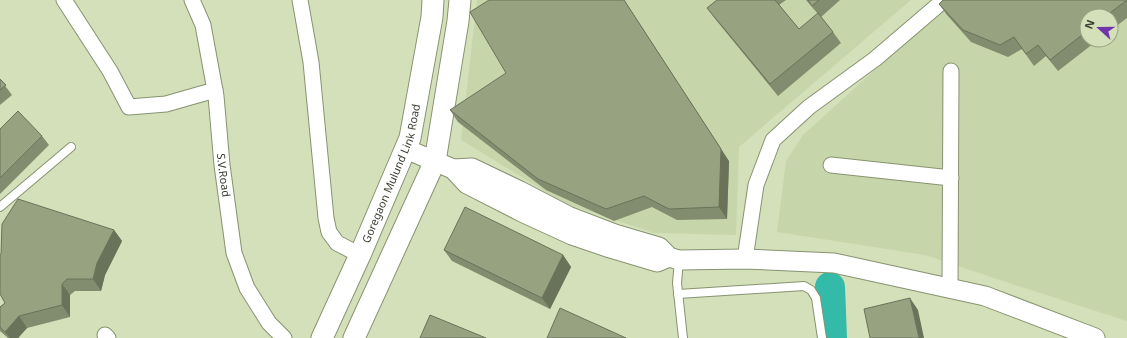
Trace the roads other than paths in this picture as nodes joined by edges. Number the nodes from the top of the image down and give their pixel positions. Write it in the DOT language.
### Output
graph roads {
  1 [pos="64,0"];
  2 [pos="192,0"];
  3 [pos="300,0"];
  4 [pos="433,0"];
  5 [pos="460,0"];
  6 [pos="944,0"];
  7 [pos="951,71"];
  8 [pos="215,90"];
  9 [pos="71,147"];
  10 [pos="406,149"];
  11 [pos="444,165"];
  12 [pos="831,165"];
  13 [pos="951,178"];
  14 [pos="0,207"];
  15 [pos="360,255"];
  16 [pos="674,258"];
  17 [pos="745,259"];
  18 [pos="950,289"];
  19 [pos="678,294"];
  20 [pos="284,338"];
  21 [pos="322,338"];
  22 [pos="354,338"];
  23 [pos="683,338"];
  24 [pos="822,338"];
  25 [pos="1095,338"];
  1 -- 8 [label="street"];
  2 -- 8 [label="street, S.V.Road"];
  3 -- 15 [label="street"];
  4 -- 10 [label="main road, Goregaon Mulund Link Road"];
  5 -- 11 [label="main road"];
  6 -- 17 [label="street"];
  7 -- 13 [label="street"];
  8 -- 20 [label="street, S.V.Road"];
  9 -- 14 [label="lane"];
  10 -- 11 [label="street"];
  10 -- 15 [label="main road, Goregaon Mulund Link Road"];
  11 -- 16 [label="street"];
  11 -- 22 [label="main road"];
  12 -- 13 [label="street"];
  13 -- 18 [label="street"];
  15 -- 21 [label="main road, Goregaon Mulund Link Road"];
  16 -- 17 [label="street"];
  16 -- 19 [label="lane"];
  17 -- 18 [label="street"];
  18 -- 25 [label="street"];
  19 -- 23 [label="lane"];
  19 -- 24 [label="lane"];
}
